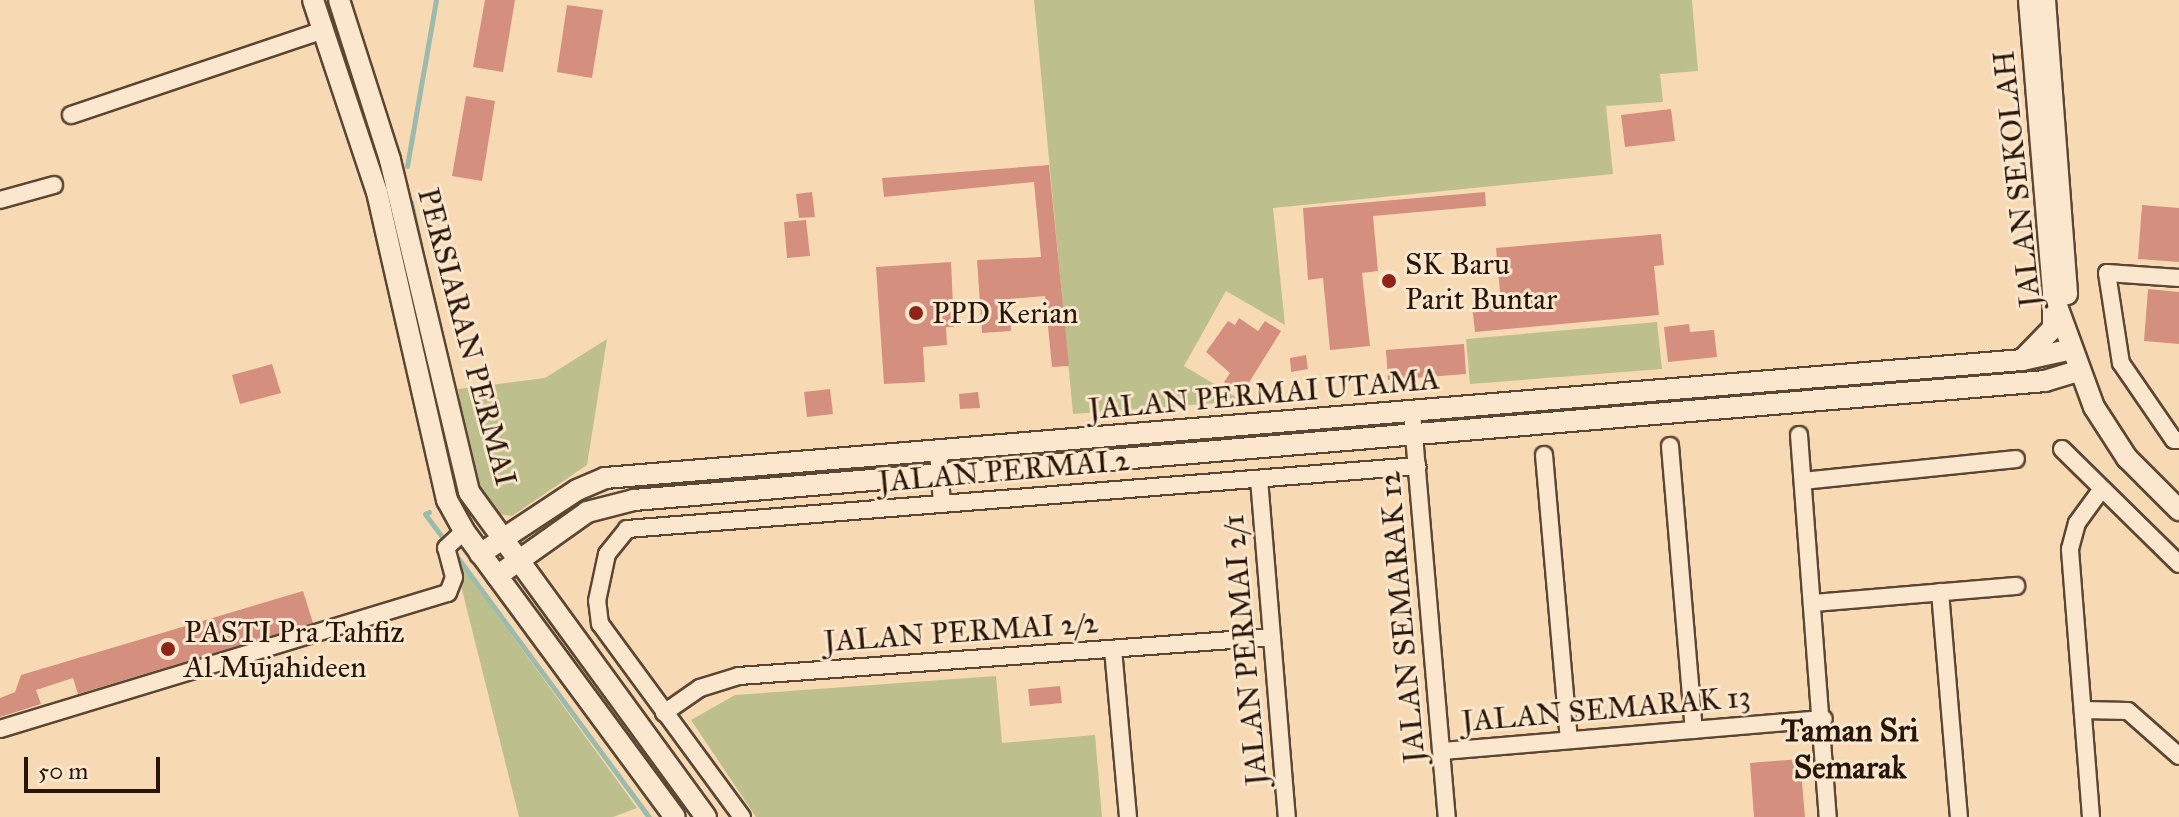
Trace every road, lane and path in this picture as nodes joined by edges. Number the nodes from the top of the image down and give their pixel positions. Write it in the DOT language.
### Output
graph roads {
  1 [pos="313,0"];
  2 [pos="339,0"];
  3 [pos="2029,0"];
  4 [pos="2045,0"];
  5 [pos="323,30"];
  6 [pos="71,115"];
  7 [pos="54,185"];
  8 [pos="0,200"];
  9 [pos="2179,278"];
  10 [pos="2053,295"];
  11 [pos="2072,349"];
  12 [pos="2022,360"];
  13 [pos="2077,371"];
  14 [pos="1412,412"];
  15 [pos="1414,434"];
  16 [pos="1799,435"];
  17 [pos="2176,440"];
  18 [pos="1670,446"];
  19 [pos="2062,449"];
  20 [pos="938,451"];
  21 [pos="1544,455"];
  22 [pos="2016,459"];
  23 [pos="1417,466"];
  24 [pos="940,475"];
  25 [pos="1259,479"];
  26 [pos="1803,481"];
  27 [pos="2101,490"];
  28 [pos="942,504"];
  29 [pos="2179,510"];
  30 [pos="464,531"];
  31 [pos="502,539"];
  32 [pos="480,554"];
  33 [pos="517,561"];
  34 [pos="2179,564"];
  35 [pos="497,576"];
  36 [pos="2016,586"];
  37 [pos="1940,592"];
  38 [pos="1813,603"];
  39 [pos="1272,637"];
  40 [pos="1113,649"];
  41 [pos="2083,710"];
  42 [pos="664,713"];
  43 [pos="1824,719"];
  44 [pos="0,729"];
  45 [pos="1694,730"];
  46 [pos="1569,740"];
  47 [pos="1442,751"];
  48 [pos="2179,756"];
  49 [pos="675,817"];
  50 [pos="706,817"];
  51 [pos="742,817"];
  52 [pos="1128,817"];
  53 [pos="1287,817"];
  54 [pos="1447,817"];
  55 [pos="1828,817"];
  56 [pos="1959,817"];
  57 [pos="2082,817"];
  58 [pos="2091,817"];
  1 -- 5 [label="street, PERSIARAN PERMAI"];
  2 -- 31 [label="street, PERSIARAN PERMAI"];
  3 -- 10 [label="street, JALAN SEKOLAH"];
  4 -- 11 [label="street, JALAN SEKOLAH"];
  5 -- 6 [label="street"];
  5 -- 30 [label="street, PERSIARAN PERMAI"];
  7 -- 8 [label="street"];
  9 -- 17 [label="street"];
  10 -- 11 [label="street, JALAN SEKOLAH"];
  10 -- 12 [label="street"];
  11 -- 12 [label="street, JALAN PERMAI UTAMA"];
  11 -- 13 [label="street, JALAN SEKOLAH"];
  12 -- 14 [label="street, JALAN PERMAI UTAMA"];
  13 -- 15 [label="street, JALAN PERMAI UTAMA"];
  13 -- 29 [label="street, JALAN SEKOLAH"];
  14 -- 15 [label="street, JALAN SEMARAK 12"];
  14 -- 20 [label="street, JALAN PERMAI UTAMA"];
  15 -- 23 [label="street, JALAN SEMARAK 12"];
  15 -- 24 [label="street, JALAN PERMAI UTAMA"];
  16 -- 26 [label="street"];
  18 -- 45 [label="street"];
  19 -- 27 [label="street"];
  20 -- 24 [label="street"];
  20 -- 31 [label="street, JALAN PERMAI UTAMA"];
  21 -- 46 [label="street"];
  22 -- 26 [label="street"];
  23 -- 25 [label="street, JALAN PERMAI 2"];
  23 -- 47 [label="street, JALAN SEMARAK 12"];
  24 -- 28 [label="street"];
  24 -- 33 [label="street, JALAN PERMAI UTAMA"];
  25 -- 28 [label="street, JALAN PERMAI 2"];
  25 -- 39 [label="street, JALAN PERMAI 2/1"];
  26 -- 38 [label="street"];
  27 -- 34 [label="street"];
  27 -- 41 [label="street"];
  28 -- 42 [label="street, JALAN PERMAI 2"];
  30 -- 32 [label="street, PERSIARAN PERMAI"];
  30 -- 44 [label="street"];
  31 -- 32 [label="street, JALAN PERMAI UTAMA"];
  31 -- 33 [label="street, PERSIARAN PERMAI"];
  32 -- 35 [label="street, PERSIARAN PERMAI"];
  33 -- 35 [label="street, JALAN PERMAI UTAMA"];
  33 -- 50 [label="street, PERSIARAN PERMAI"];
  35 -- 49 [label="street, PERSIARAN PERMAI"];
  36 -- 37 [label="street"];
  37 -- 38 [label="street"];
  37 -- 56 [label="street"];
  38 -- 43 [label="street"];
  39 -- 40 [label="street, JALAN PERMAI 2/2"];
  39 -- 53 [label="street, JALAN PERMAI 2/1"];
  40 -- 42 [label="street, JALAN PERMAI 2/2"];
  40 -- 52 [label="street"];
  41 -- 48 [label="street"];
  41 -- 58 [label="street"];
  42 -- 51 [label="street"];
  43 -- 45 [label="street, JALAN SEMARAK 13"];
  43 -- 55 [label="street"];
  45 -- 46 [label="street, JALAN SEMARAK 13"];
  46 -- 47 [label="street, JALAN SEMARAK 13"];
  47 -- 54 [label="street, JALAN SEMARAK 12"];
  57 -- 58 [label="street"];
}
